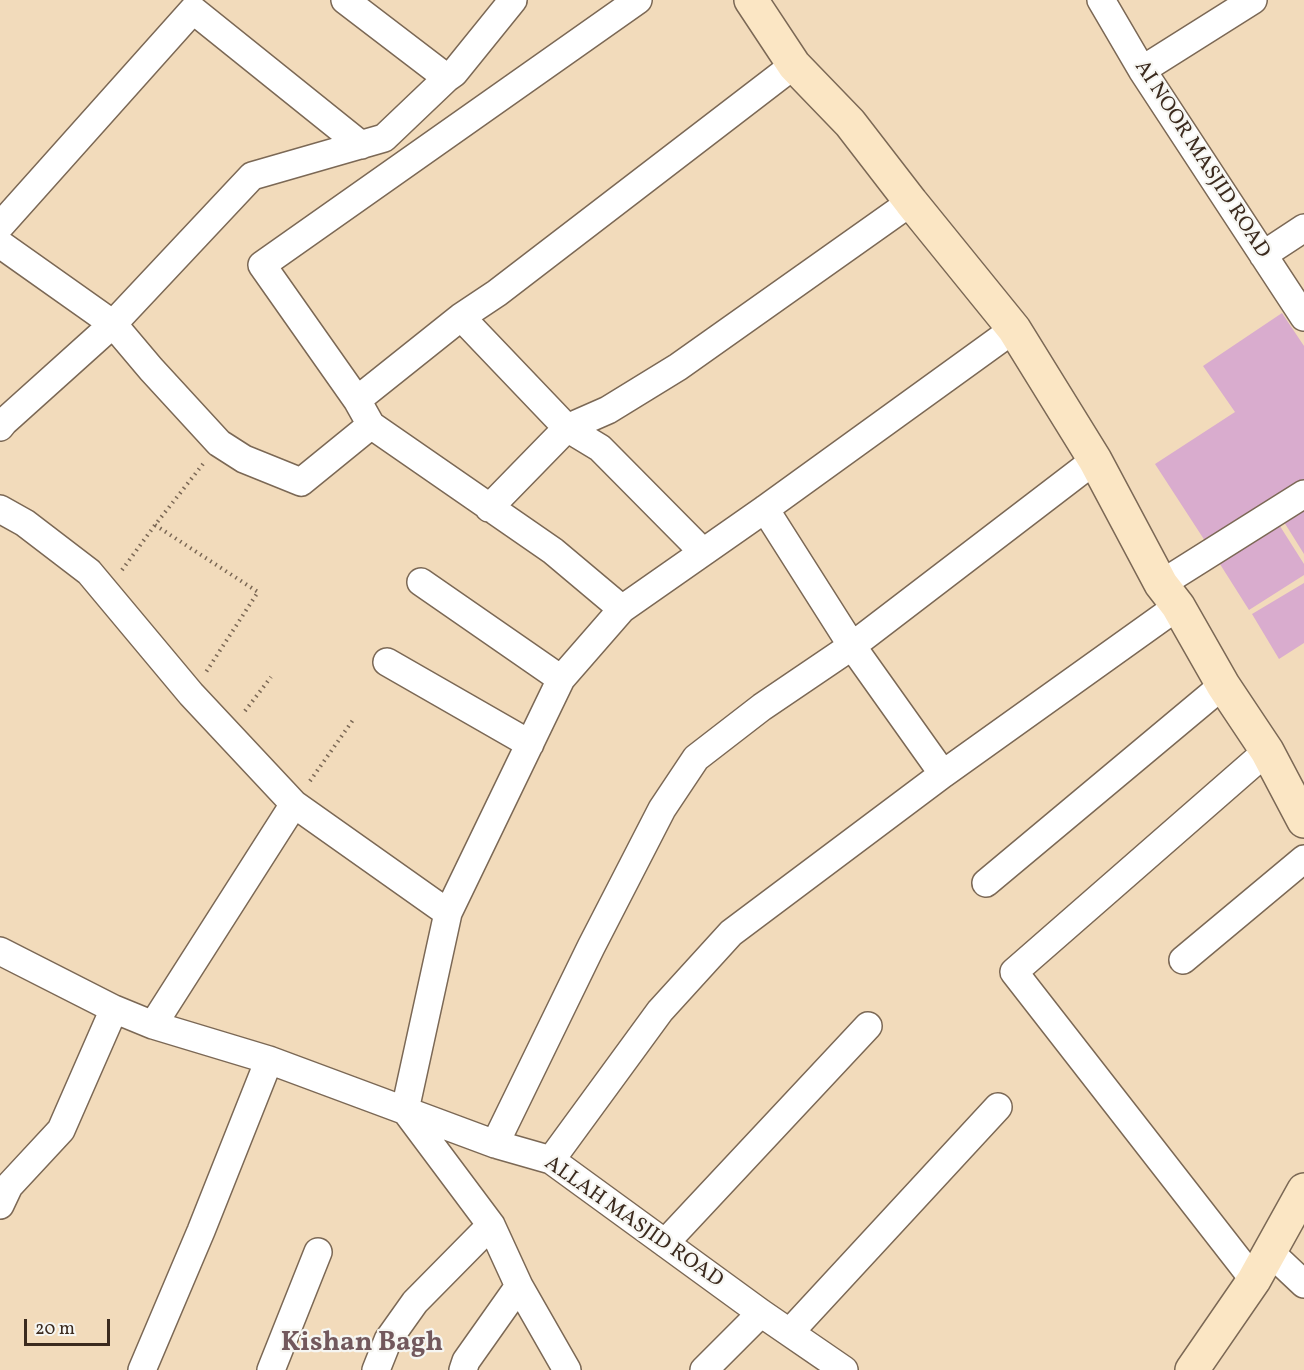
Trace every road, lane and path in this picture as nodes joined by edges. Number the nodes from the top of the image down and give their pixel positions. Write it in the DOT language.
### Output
graph roads {
  1 [pos="345,0"];
  2 [pos="513,0"];
  3 [pos="638,0"];
  4 [pos="751,0"];
  5 [pos="1101,0"];
  6 [pos="1253,0"];
  7 [pos="794,65"];
  8 [pos="1142,70"];
  9 [pos="447,78"];
  10 [pos="361,145"];
  11 [pos="911,202"];
  12 [pos="0,226"];
  13 [pos="1304,228"];
  14 [pos="0,244"];
  15 [pos="1263,255"];
  16 [pos="461,317"];
  17 [pos="1304,317"];
  18 [pos="113,324"];
  19 [pos="1014,329"];
  20 [pos="357,400"];
  21 [pos="371,425"];
  22 [pos="0,427"];
  23 [pos="567,428"];
  24 [pos="219,443"];
  25 [pos="1095,460"];
  26 [pos="1304,494"];
  27 [pos="489,508"];
  28 [pos="0,509"];
  29 [pos="765,509"];
  30 [pos="154,525"];
  31 [pos="703,552"];
  32 [pos="421,582"];
  33 [pos="106,593"];
  34 [pos="1170,595"];
  35 [pos="622,609"];
  36 [pos="852,646"];
  37 [pos="387,662"];
  38 [pos="271,677"];
  39 [pos="561,679"];
  40 [pos="1223,685"];
  41 [pos="191,694"];
  42 [pos="352,720"];
  43 [pos="228,734"];
  44 [pos="530,744"];
  45 [pos="1267,751"];
  46 [pos="943,774"];
  47 [pos="294,804"];
  48 [pos="1304,821"];
  49 [pos="1304,859"];
  50 [pos="986,883"];
  51 [pos="448,913"];
  52 [pos="0,951"];
  53 [pos="1183,960"];
  54 [pos="114,1009"];
  55 [pos="153,1025"];
  56 [pos="868,1026"];
  57 [pos="268,1060"];
  58 [pos="998,1107"];
  59 [pos="405,1110"];
  60 [pos="495,1144"];
  61 [pos="551,1160"];
  62 [pos="1304,1190"];
  63 [pos="0,1205"];
  64 [pos="491,1225"];
  65 [pos="665,1243"];
  66 [pos="318,1252"];
  67 [pos="1270,1252"];
  68 [pos="1254,1280"];
  69 [pos="1304,1284"];
  70 [pos="519,1286"];
  71 [pos="761,1313"];
  72 [pos="790,1332"];
  73 [pos="142,1370"];
  74 [pos="271,1370"];
  75 [pos="376,1370"];
  76 [pos="463,1370"];
  77 [pos="567,1370"];
  78 [pos="704,1370"];
  79 [pos="844,1370"];
  80 [pos="1192,1370"];
  1 -- 9 [label="street"];
  2 -- 9 [label="street"];
  3 -- 20 [label="street"];
  4 -- 7 [label="main road"];
  5 -- 8 [label="street, AI NOOR MASJID ROAD"];
  6 -- 8 [label="street"];
  7 -- 11 [label="main road"];
  7 -- 16 [label="street"];
  8 -- 15 [label="street, AI NOOR MASJID ROAD"];
  9 -- 10 [label="street"];
  10 -- 12 [label="street"];
  10 -- 18 [label="street"];
  11 -- 19 [label="main road"];
  11 -- 23 [label="street"];
  13 -- 15 [label="street"];
  14 -- 18 [label="street"];
  15 -- 17 [label="street, AI NOOR MASJID ROAD"];
  16 -- 20 [label="street"];
  16 -- 23 [label="street"];
  18 -- 22 [label="street"];
  18 -- 24 [label="street"];
  19 -- 25 [label="main road"];
  19 -- 29 [label="street"];
  20 -- 21 [label="street"];
  21 -- 24 [label="street"];
  21 -- 27 [label="street"];
  23 -- 27 [label="street"];
  23 -- 31 [label="street"];
  24 -- 30 [label="path"];
  25 -- 34 [label="main road"];
  25 -- 36 [label="street"];
  26 -- 34 [label="street"];
  27 -- 35 [label="street"];
  28 -- 33 [label="street"];
  29 -- 31 [label="street"];
  29 -- 36 [label="street"];
  30 -- 33 [label="path"];
  30 -- 41 [label="path"];
  31 -- 35 [label="street"];
  32 -- 39 [label="street"];
  33 -- 41 [label="street"];
  34 -- 40 [label="main road"];
  34 -- 46 [label="street"];
  35 -- 39 [label="street"];
  36 -- 46 [label="street"];
  36 -- 60 [label="street"];
  37 -- 44 [label="street"];
  38 -- 43 [label="path"];
  39 -- 44 [label="street"];
  40 -- 45 [label="main road"];
  40 -- 50 [label="street"];
  41 -- 43 [label="street"];
  42 -- 47 [label="path"];
  43 -- 47 [label="street"];
  44 -- 51 [label="street"];
  45 -- 48 [label="main road"];
  45 -- 68 [label="street"];
  46 -- 61 [label="street"];
  47 -- 51 [label="street"];
  47 -- 55 [label="street"];
  49 -- 53 [label="street"];
  51 -- 59 [label="street"];
  52 -- 54 [label="street, ALLAH MASJID ROAD"];
  54 -- 55 [label="street, ALLAH MASJID ROAD"];
  54 -- 63 [label="street"];
  55 -- 57 [label="street, ALLAH MASJID ROAD"];
  56 -- 65 [label="street"];
  57 -- 59 [label="street, ALLAH MASJID ROAD"];
  57 -- 73 [label="street"];
  58 -- 72 [label="street"];
  59 -- 60 [label="street, ALLAH MASJID ROAD"];
  59 -- 64 [label="street"];
  60 -- 61 [label="street, ALLAH MASJID ROAD"];
  61 -- 65 [label="street, ALLAH MASJID ROAD"];
  62 -- 67 [label="main road"];
  64 -- 70 [label="street"];
  64 -- 75 [label="street"];
  65 -- 71 [label="street, ALLAH MASJID ROAD"];
  66 -- 74 [label="street"];
  67 -- 68 [label="main road"];
  67 -- 69 [label="street"];
  68 -- 80 [label="main road"];
  70 -- 76 [label="street"];
  70 -- 77 [label="street"];
  71 -- 72 [label="street, ALLAH MASJID ROAD"];
  71 -- 78 [label="street"];
  72 -- 79 [label="street, ALLAH MASJID ROAD"];
}
